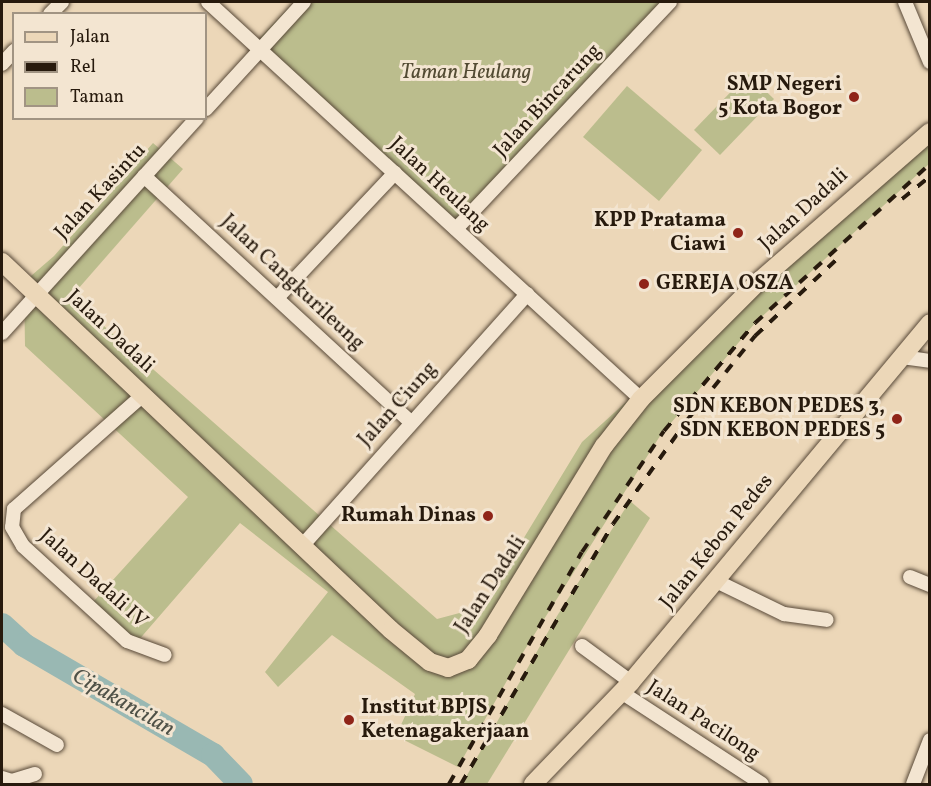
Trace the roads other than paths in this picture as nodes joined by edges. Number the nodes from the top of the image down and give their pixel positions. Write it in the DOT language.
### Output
graph roads {
  1 [pos="208,2"];
  2 [pos="304,2"];
  3 [pos="670,2"];
  4 [pos="905,2"];
  5 [pos="261,49"];
  6 [pos="930,62"];
  7 [pos="207,108"];
  8 [pos="195,120"];
  9 [pos="930,132"];
  10 [pos="395,173"];
  11 [pos="144,176"];
  12 [pos="456,229"];
  13 [pos="2,262"];
  14 [pos="35,294"];
  15 [pos="527,294"];
  16 [pos="277,298"];
  17 [pos="930,323"];
  18 [pos="2,333"];
  19 [pos="902,357"];
  20 [pos="930,361"];
  21 [pos="143,394"];
  22 [pos="641,399"];
  23 [pos="411,422"];
  24 [pos="302,546"];
  25 [pos="910,577"];
  26 [pos="716,581"];
  27 [pos="930,585"];
  28 [pos="827,620"];
  29 [pos="582,646"];
  30 [pos="165,655"];
  31 [pos="626,687"];
  32 [pos="2,714"];
  33 [pos="930,740"];
  34 [pos="57,745"];
  35 [pos="36,774"];
  36 [pos="2,778"];
  37 [pos="533,784"];
  38 [pos="762,784"];
  39 [pos="912,784"];
  1 -- 5 [label="street, Jalan Heulang"];
  2 -- 5 [label="street"];
  3 -- 12 [label="street, Jalan Bincarung"];
  4 -- 6 [label="street"];
  5 -- 7 [label="street"];
  5 -- 10 [label="street, Jalan Heulang"];
  8 -- 11 [label="street, Jalan Kasintu"];
  9 -- 22 [label="main road, Jalan Dadali"];
  10 -- 12 [label="street, Jalan Heulang"];
  10 -- 16 [label="street"];
  11 -- 14 [label="street, Jalan Kasintu"];
  11 -- 16 [label="street, Jalan Cangkurileung"];
  12 -- 15 [label="street, Jalan Heulang"];
  13 -- 14 [label="main road, Jalan Dadali"];
  14 -- 18 [label="street, Jalan Kasintu"];
  14 -- 21 [label="main road, Jalan Dadali"];
  15 -- 22 [label="street, Jalan Heulang"];
  15 -- 23 [label="street, Jalan Ciung"];
  16 -- 23 [label="street, Jalan Cangkurileung"];
  17 -- 19 [label="main road, Jalan Kebon Pedes"];
  19 -- 20 [label="street"];
  19 -- 26 [label="main road, Jalan Kebon Pedes"];
  21 -- 24 [label="main road, Jalan Dadali"];
  21 -- 30 [label="street, Jalan Dadali IV"];
  22 -- 24 [label="main road, Jalan Dadali"];
  23 -- 24 [label="street, Jalan Ciung"];
  25 -- 27 [label="street"];
  26 -- 28 [label="street"];
  26 -- 31 [label="main road, Jalan Kebon Pedes"];
  29 -- 31 [label="street, Jalan Pacilong"];
  31 -- 37 [label="main road, Jalan Kebon Pedes"];
  31 -- 38 [label="street, Jalan Pacilong"];
  32 -- 34 [label="street"];
  33 -- 39 [label="street"];
  35 -- 36 [label="street"];
}
